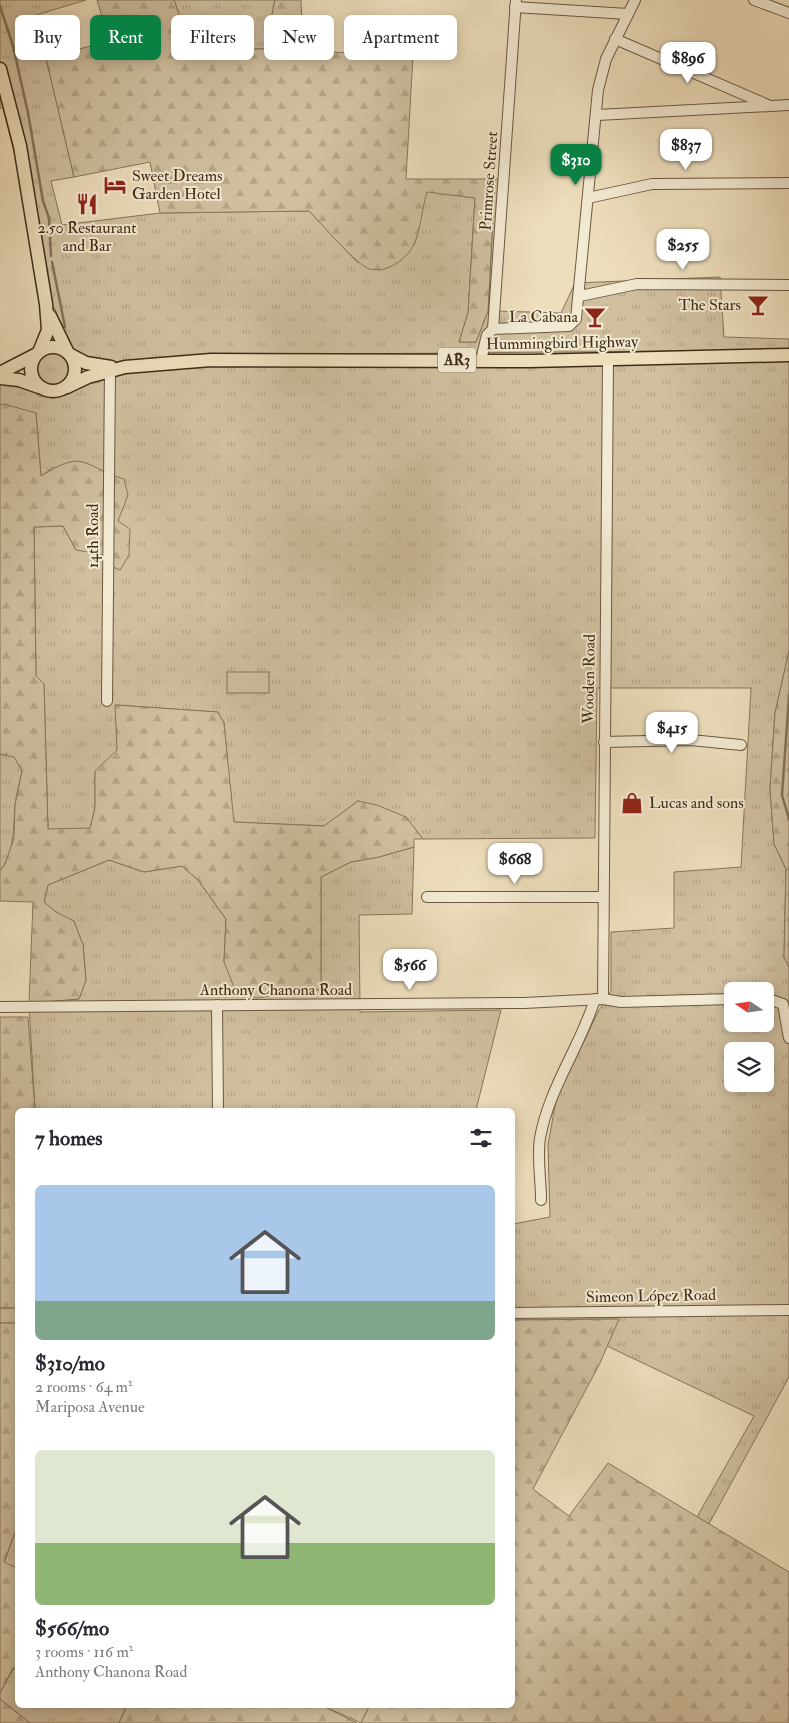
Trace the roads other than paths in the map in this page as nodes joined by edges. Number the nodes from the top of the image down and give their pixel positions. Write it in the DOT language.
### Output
graph roads {
  1 [pos="635,0"];
  2 [pos="754,0"];
  3 [pos="516,4"];
  4 [pos="789,13"];
  5 [pos="628,14"];
  6 [pos="615,39"];
  7 [pos="0,69"];
  8 [pos="789,105"];
  9 [pos="770,106"];
  10 [pos="596,115"];
  11 [pos="789,183"];
  12 [pos="588,198"];
  13 [pos="789,285"];
  14 [pos="580,296"];
  15 [pos="46,304"];
  16 [pos="493,328"];
  17 [pos="37,353"];
  18 [pos="69,353"];
  19 [pos="789,355"];
  20 [pos="481,360"];
  21 [pos="608,360"];
  22 [pos="125,367"];
  23 [pos="110,370"];
  24 [pos="0,373"];
  25 [pos="0,378"];
  26 [pos="67,387"];
  27 [pos="40,388"];
  28 [pos="107,702"];
  29 [pos="604,742"];
  30 [pos="741,745"];
  31 [pos="427,897"];
  32 [pos="602,897"];
  33 [pos="599,999"];
  34 [pos="724,999"];
  35 [pos="774,1001"];
  36 [pos="217,1005"];
  37 [pos="0,1006"];
  38 [pos="789,1038"];
  39 [pos="218,1108"];
  40 [pos="541,1200"];
  41 [pos="789,1310"];
  42 [pos="515,1313"];
  1 -- 5 [label="street"];
  2 -- 4 [label="street"];
  3 -- 5 [label="street"];
  3 -- 16 [label="street, Primrose Street"];
  5 -- 6 [label="street"];
  6 -- 9 [label="street"];
  6 -- 10 [label="street"];
  7 -- 15 [label="main road"];
  8 -- 9 [label="street"];
  9 -- 10 [label="street"];
  10 -- 12 [label="street"];
  11 -- 12 [label="street"];
  12 -- 14 [label="street"];
  13 -- 14 [label="street"];
  14 -- 16 [label="street"];
  15 -- 17 [label="main road"];
  15 -- 18 [label="main road"];
  16 -- 20 [label="street, Primrose Street"];
  17 -- 18 [label="main road"];
  17 -- 24 [label="main road"];
  17 -- 27 [label="main road"];
  18 -- 22 [label="main road, Hummingbird Highway / AR3"];
  18 -- 26 [label="main road"];
  19 -- 21 [label="main road, Hummingbird Highway / AR3"];
  20 -- 21 [label="main road, Hummingbird Highway / AR3"];
  20 -- 22 [label="main road, Hummingbird Highway / AR3"];
  21 -- 29 [label="street, Wooden Road"];
  22 -- 23 [label="main road, Hummingbird Highway / AR3"];
  23 -- 26 [label="main road, Hummingbird Highway / AR3"];
  23 -- 28 [label="street, 14th Road"];
  25 -- 27 [label="main road"];
  26 -- 27 [label="main road"];
  29 -- 30 [label="street"];
  29 -- 32 [label="street, Wooden Road"];
  31 -- 32 [label="street"];
  32 -- 33 [label="street, Wooden Road"];
  33 -- 34 [label="street, Anthony Chanona Road"];
  33 -- 36 [label="street, Anthony Chanona Road"];
  33 -- 40 [label="street"];
  35 -- 38 [label="street"];
  36 -- 37 [label="street, Anthony Chanona Road"];
  36 -- 39 [label="street"];
  41 -- 42 [label="street, Simeon López Road"];
}
